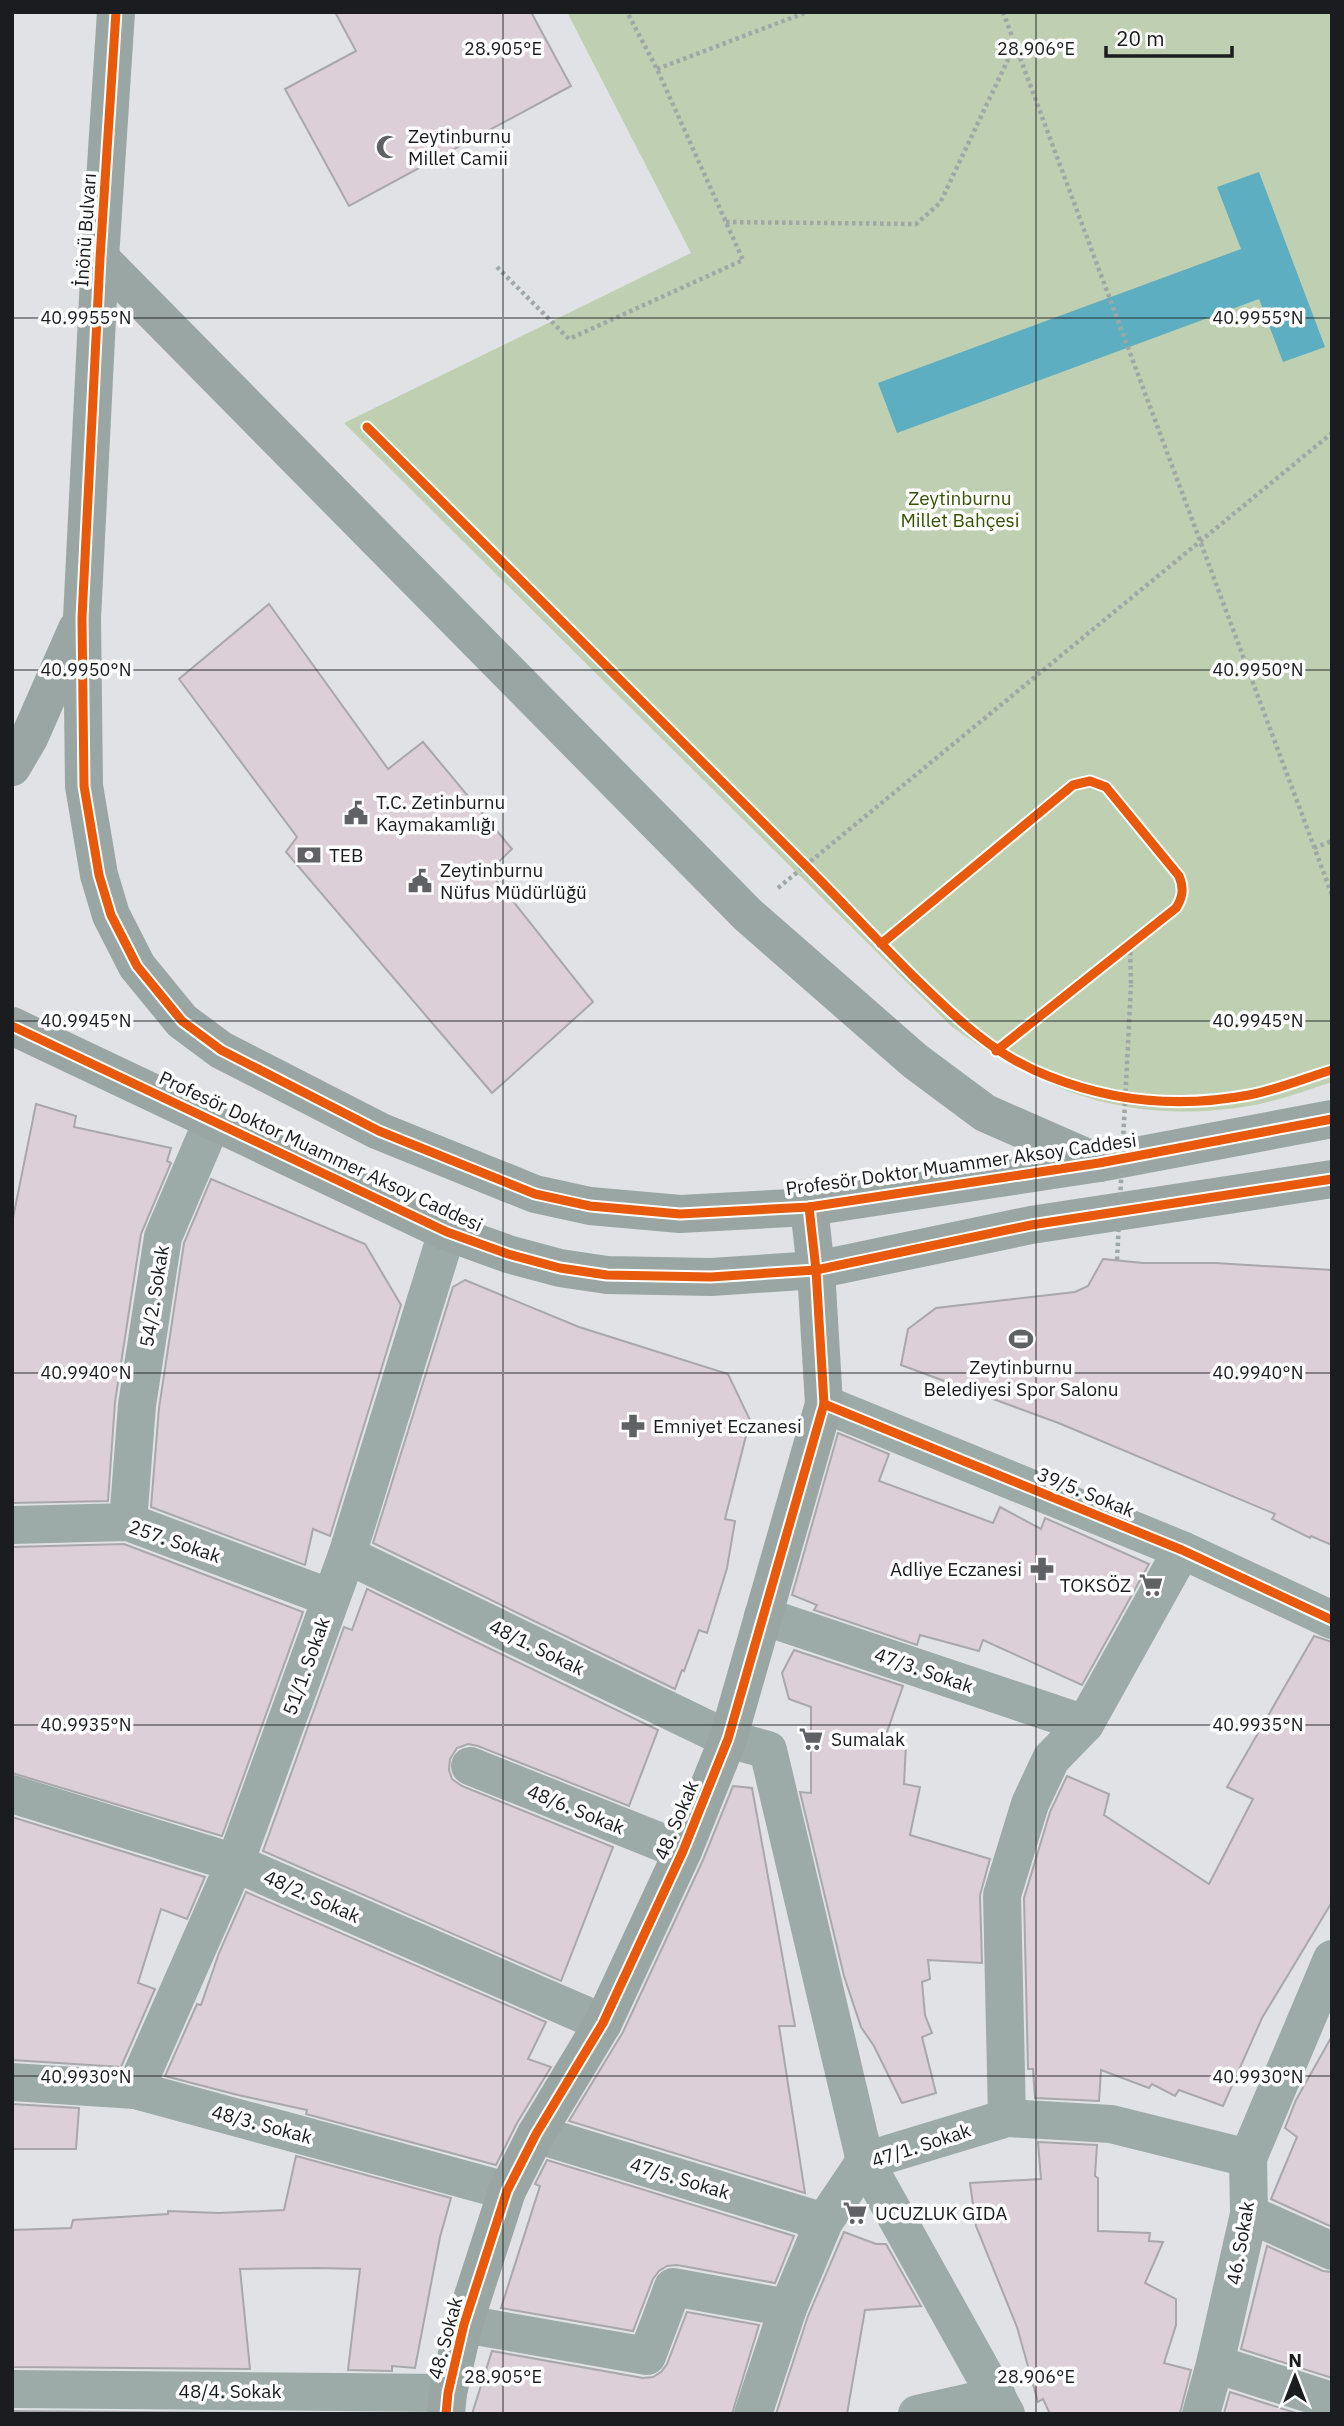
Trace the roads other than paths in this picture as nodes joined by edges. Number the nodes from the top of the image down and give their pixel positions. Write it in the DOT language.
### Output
graph roads {
  1 [pos="116,12"];
  2 [pos="100,258"];
  3 [pos="82,618"];
  4 [pos="12,766"];
  5 [pos="12,1026"];
  6 [pos="1332,1119"];
  7 [pos="212,1122"];
  8 [pos="1099,1163"];
  9 [pos="1332,1179"];
  10 [pos="809,1207"];
  11 [pos="447,1232"];
  12 [pos="816,1270"];
  13 [pos="824,1404"];
  14 [pos="128,1522"];
  15 [pos="12,1525"];
  16 [pos="1182,1550"];
  17 [pos="347,1555"];
  18 [pos="331,1598"];
  19 [pos="763,1616"];
  20 [pos="1332,1620"];
  21 [pos="1085,1724"];
  22 [pos="728,1740"];
  23 [pos="470,1766"];
  24 [pos="12,1794"];
  25 [pos="683,1851"];
  26 [pos="235,1863"];
  27 [pos="1332,1959"];
  28 [pos="603,2023"];
  29 [pos="12,2082"];
  30 [pos="135,2090"];
  31 [pos="1007,2118"];
  32 [pos="536,2134"];
  33 [pos="1248,2158"];
  34 [pos="865,2161"];
  35 [pos="507,2191"];
  36 [pos="1250,2214"];
  37 [pos="824,2222"];
  38 [pos="1332,2251"];
  39 [pos="788,2308"];
  40 [pos="464,2324"];
  41 [pos="1215,2364"];
  42 [pos="12,2389"];
  43 [pos="1332,2401"];
  44 [pos="447,2403"];
  45 [pos="1001,2405"];
  46 [pos="753,2414"];
  47 [pos="917,2414"];
  48 [pos="1201,2414"];
  1 -- 2 [label="main road, İnönü Bulvarı"];
  2 -- 3 [label="main road, İnönü Bulvarı"];
  2 -- 8 [label="main road"];
  3 -- 4 [label="main road"];
  3 -- 10 [label="main road, Profesör Doktor Muammer Aksoy Caddesi"];
  5 -- 7 [label="main road, Profesör Doktor Muammer Aksoy Caddesi"];
  6 -- 8 [label="main road, Profesör Doktor Muammer Aksoy Caddesi"];
  7 -- 11 [label="main road, Profesör Doktor Muammer Aksoy Caddesi"];
  7 -- 14 [label="street, 54/2. Sokak"];
  8 -- 10 [label="main road, Profesör Doktor Muammer Aksoy Caddesi"];
  9 -- 12 [label="main road, Profesör Doktor Muammer Aksoy Caddesi"];
  10 -- 12 [label="main road, 48. Sokak"];
  11 -- 12 [label="main road, Profesör Doktor Muammer Aksoy Caddesi"];
  11 -- 17 [label="street, 51/1. Sokak"];
  12 -- 13 [label="main road, 48. Sokak"];
  13 -- 16 [label="street, 39/5. Sokak"];
  13 -- 19 [label="main road, 48. Sokak"];
  14 -- 15 [label="street, 257. Sokak"];
  14 -- 18 [label="street, 257. Sokak"];
  16 -- 20 [label="street, 39/5. Sokak"];
  16 -- 21 [label="street"];
  17 -- 18 [label="street, 51/1. Sokak"];
  17 -- 22 [label="street, 48/1. Sokak"];
  18 -- 26 [label="street, 51/1. Sokak"];
  19 -- 21 [label="street, 47/3. Sokak"];
  19 -- 22 [label="main road, 48. Sokak"];
  21 -- 31 [label="street"];
  22 -- 25 [label="main road, 48. Sokak"];
  22 -- 34 [label="street, 48/1. Sokak"];
  23 -- 25 [label="street, 48/6. Sokak"];
  24 -- 26 [label="street, 48/2. Sokak"];
  25 -- 28 [label="main road, 48. Sokak"];
  26 -- 28 [label="street, 48/2. Sokak"];
  26 -- 30 [label="street, 51/1. Sokak"];
  27 -- 33 [label="street, 46. Sokak"];
  28 -- 32 [label="main road, 48. Sokak"];
  29 -- 30 [label="street, 48/3. Sokak"];
  30 -- 35 [label="street, 48/3. Sokak"];
  31 -- 33 [label="street, 47/1. Sokak"];
  31 -- 34 [label="street, 47/1. Sokak"];
  32 -- 35 [label="main road, 48. Sokak"];
  32 -- 37 [label="street, 47/5. Sokak"];
  33 -- 36 [label="street, 46. Sokak"];
  34 -- 37 [label="street, 47/1. Sokak"];
  34 -- 45 [label="street"];
  35 -- 40 [label="main road, 48. Sokak"];
  36 -- 38 [label="street"];
  36 -- 41 [label="street, 46. Sokak"];
  37 -- 39 [label="street, 47/1. Sokak"];
  39 -- 40 [label="street"];
  39 -- 46 [label="street, 47/1. Sokak"];
  40 -- 44 [label="main road, 48. Sokak"];
  41 -- 43 [label="street"];
  41 -- 48 [label="street, 46. Sokak"];
  42 -- 44 [label="street, 48/4. Sokak"];
  45 -- 47 [label="street"];
}
